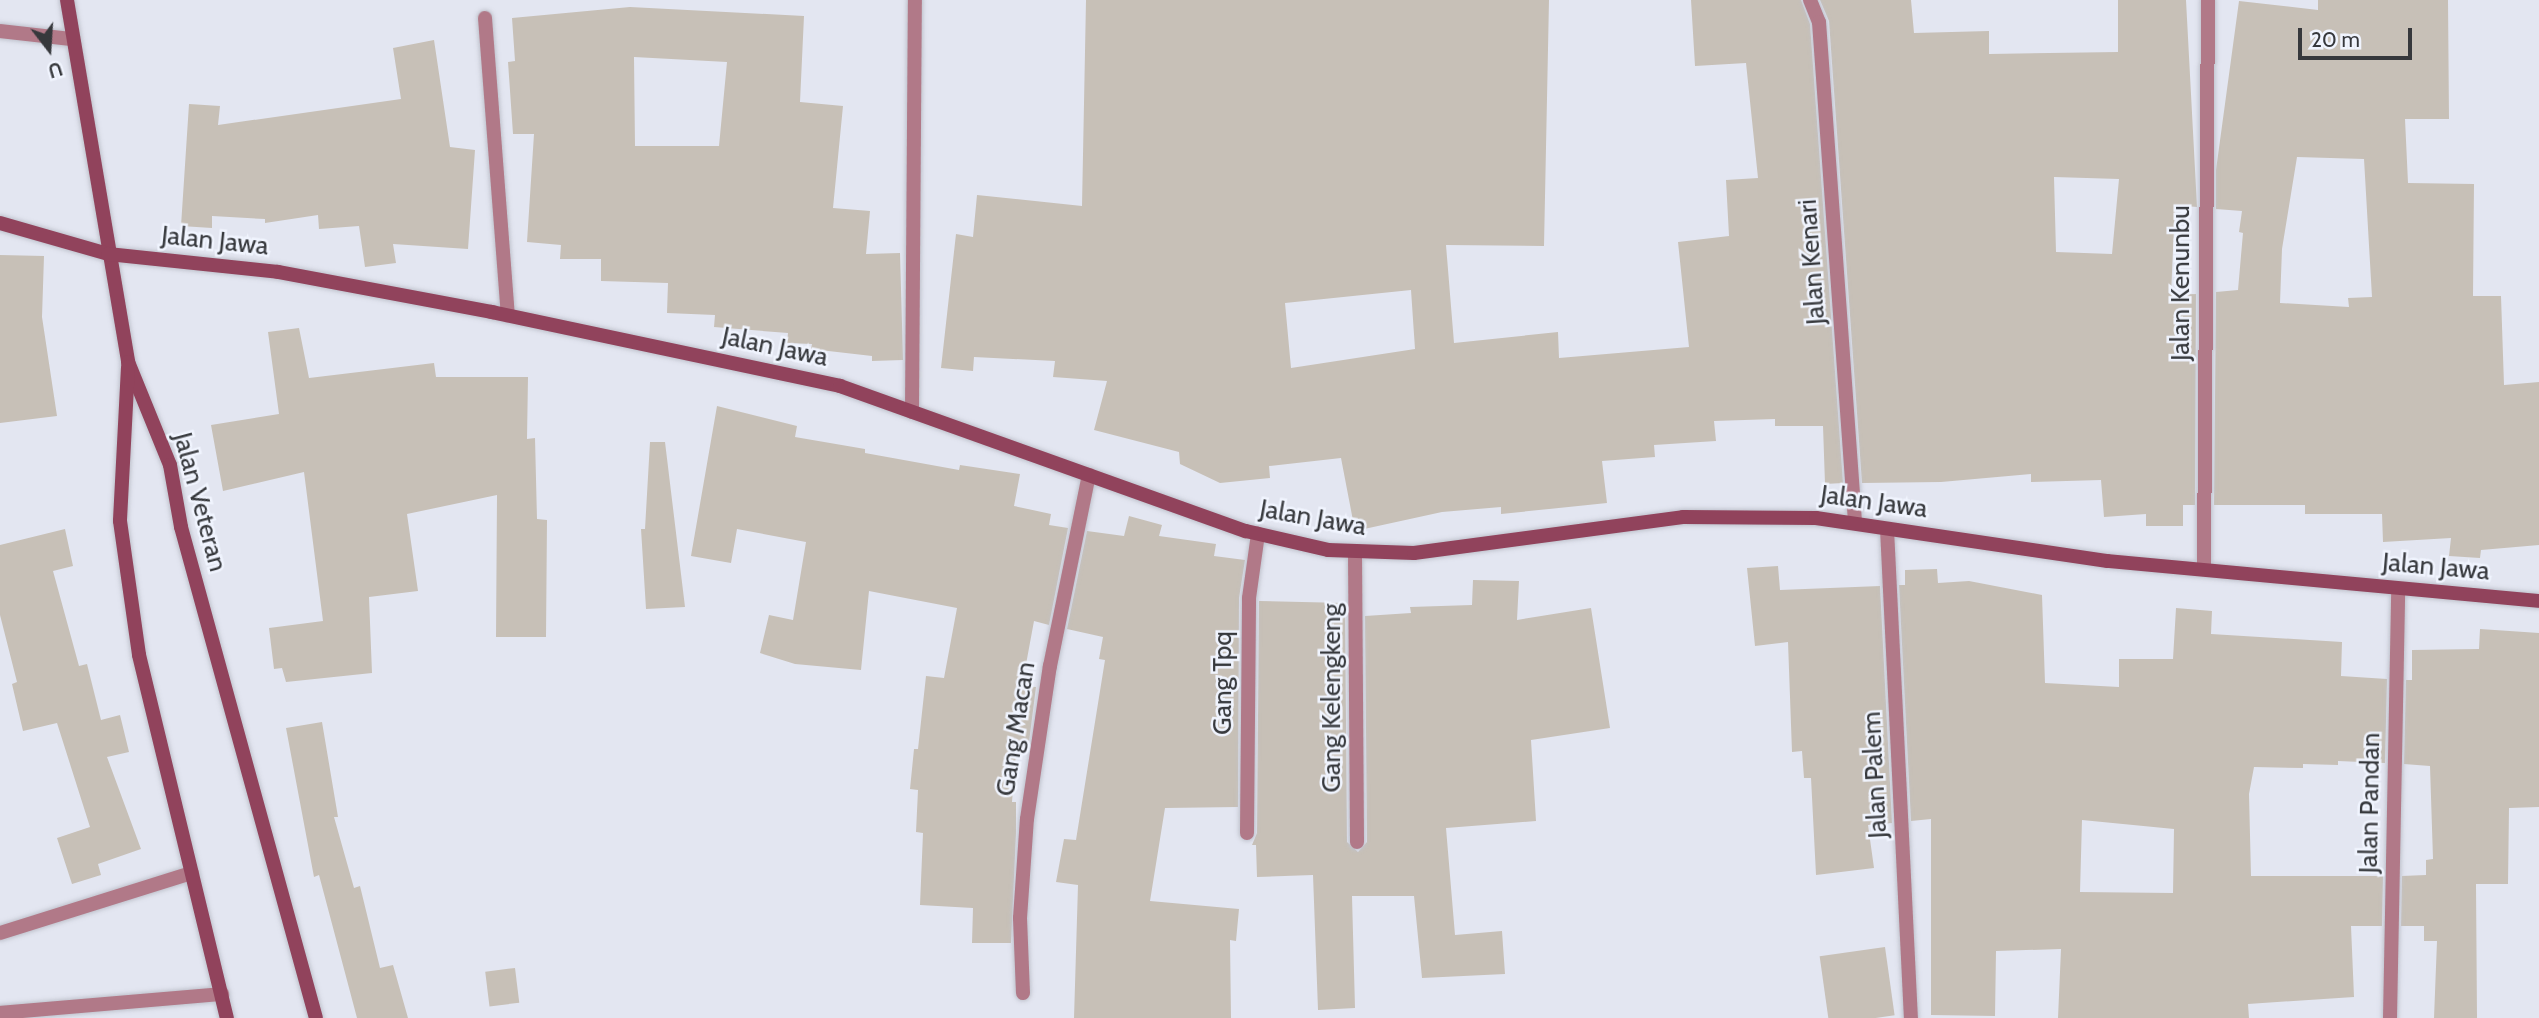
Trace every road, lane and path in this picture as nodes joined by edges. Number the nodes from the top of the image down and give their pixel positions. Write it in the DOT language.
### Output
graph roads {
  1 [pos="67,0"];
  2 [pos="915,0"];
  3 [pos="1810,0"];
  4 [pos="2208,0"];
  5 [pos="485,18"];
  6 [pos="0,31"];
  7 [pos="71,39"];
  8 [pos="0,223"];
  9 [pos="108,254"];
  10 [pos="508,315"];
  11 [pos="128,362"];
  12 [pos="912,412"];
  13 [pos="1089,475"];
  14 [pos="1855,522"];
  15 [pos="1887,529"];
  16 [pos="1258,534"];
  17 [pos="1355,553"];
  18 [pos="2204,567"];
  19 [pos="2398,589"];
  20 [pos="2539,601"];
  21 [pos="1247,833"];
  22 [pos="1357,842"];
  23 [pos="192,873"];
  24 [pos="0,933"];
  25 [pos="1023,993"];
  26 [pos="222,994"];
  27 [pos="0,1013"];
  28 [pos="30,1015"];
  29 [pos="227,1018"];
  30 [pos="316,1018"];
  31 [pos="1911,1018"];
  32 [pos="2390,1018"];
  1 -- 7 [label="street"];
  2 -- 12 [label="street"];
  3 -- 14 [label="street, Jalan Kenari"];
  4 -- 18 [label="street, Jalan Kenunbu"];
  5 -- 10 [label="street"];
  6 -- 7 [label="street"];
  7 -- 9 [label="street"];
  8 -- 9 [label="street, Jalan Jawa"];
  9 -- 10 [label="street, Jalan Jawa"];
  9 -- 11 [label="street"];
  10 -- 12 [label="street, Jalan Jawa"];
  11 -- 23 [label="street"];
  11 -- 30 [label="street, Jalan Veteran"];
  12 -- 13 [label="street, Jalan Jawa"];
  13 -- 16 [label="street, Jalan Jawa"];
  13 -- 25 [label="street, Gang Macan"];
  14 -- 15 [label="street, Jalan Jawa"];
  14 -- 17 [label="street, Jalan Jawa"];
  15 -- 18 [label="street, Jalan Jawa"];
  15 -- 31 [label="street, Jalan Palem"];
  16 -- 17 [label="street, Jalan Jawa"];
  16 -- 21 [label="street, Gang Tpq"];
  17 -- 22 [label="street, Gang Kelengkeng"];
  18 -- 19 [label="street, Jalan Jawa"];
  19 -- 20 [label="street, Jalan Jawa"];
  19 -- 32 [label="street, Jalan Pandan"];
  23 -- 24 [label="street"];
  23 -- 26 [label="street"];
  26 -- 28 [label="street"];
  26 -- 29 [label="street"];
  27 -- 28 [label="street"];
}
